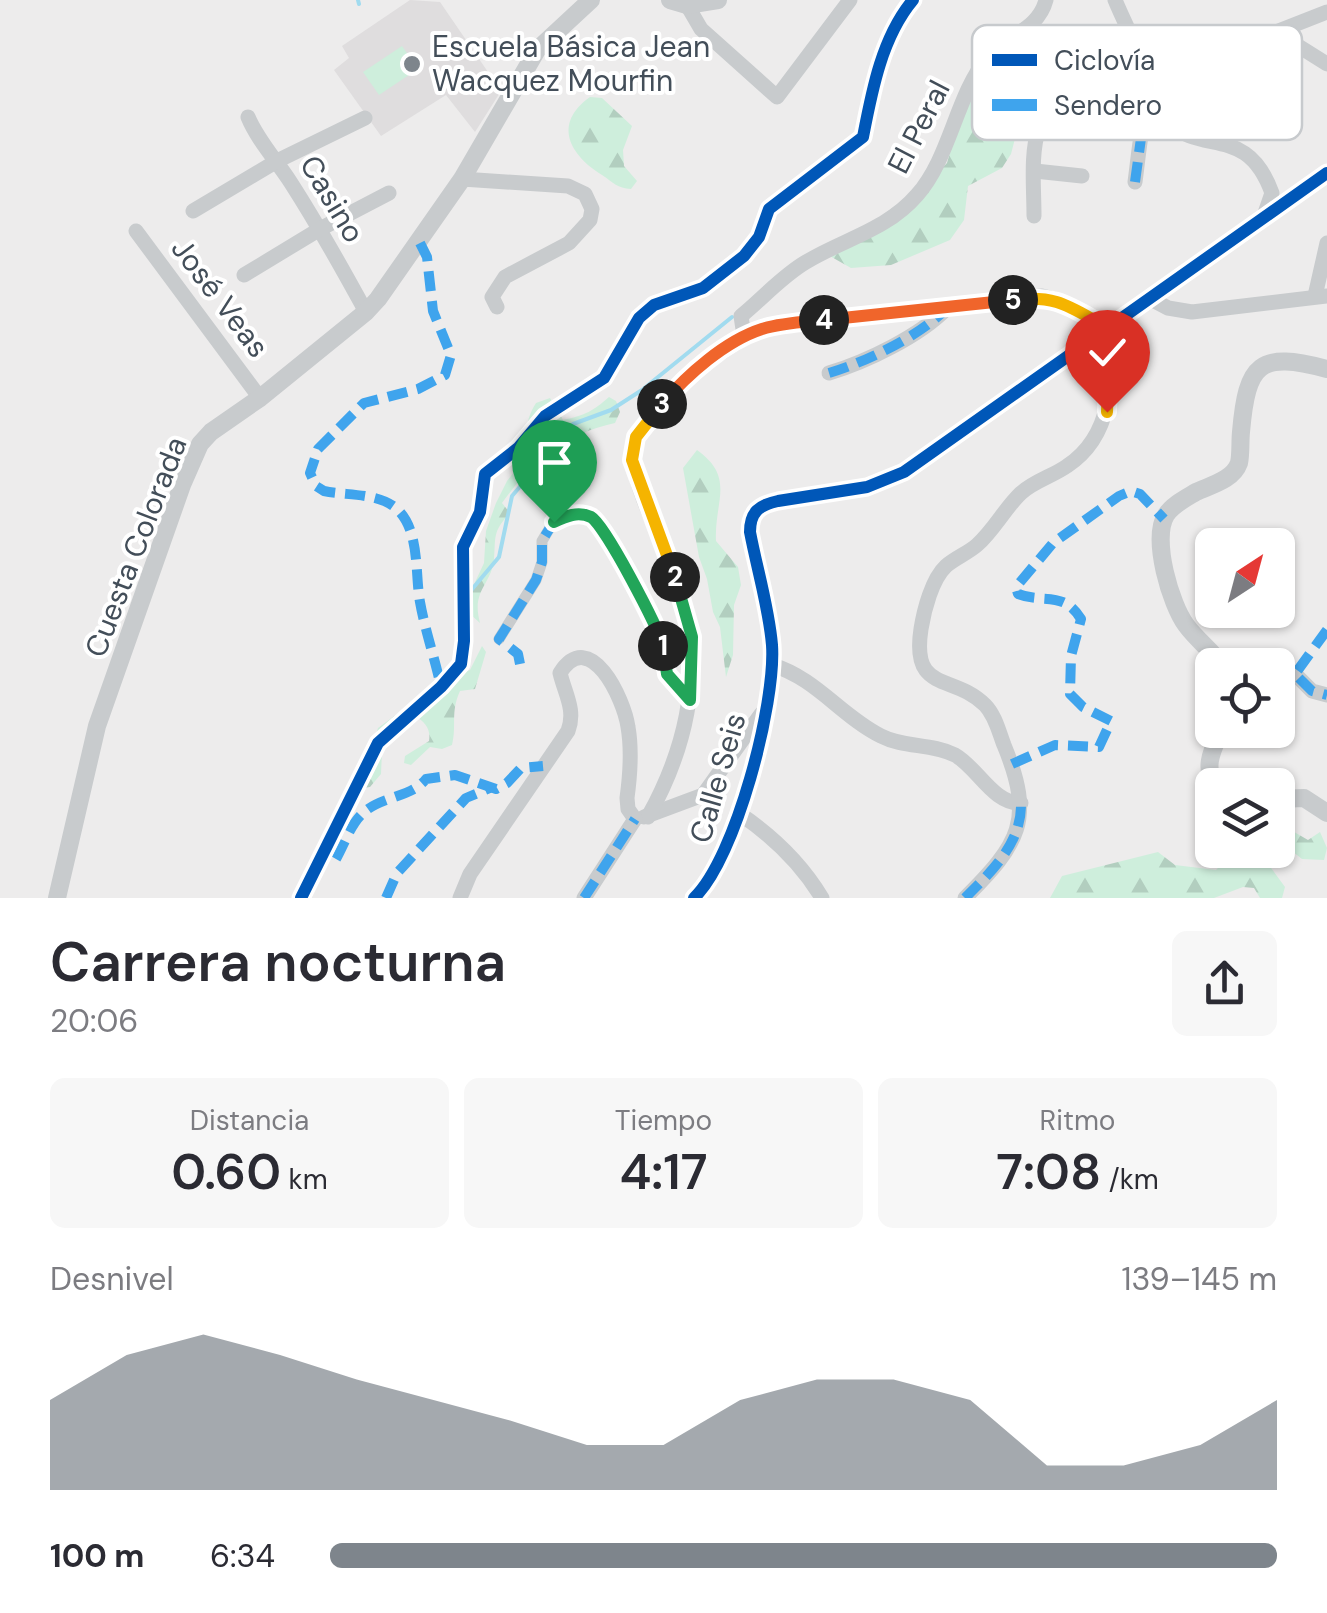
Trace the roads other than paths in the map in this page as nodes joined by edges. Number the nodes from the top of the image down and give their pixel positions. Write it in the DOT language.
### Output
graph roads {
  1 [pos="591,0"];
  2 [pos="718,0"];
  3 [pos="850,0"];
  4 [pos="913,0"];
  5 [pos="1046,0"];
  6 [pos="1115,0"];
  7 [pos="679,2"];
  8 [pos="1327,12"];
  9 [pos="1032,25"];
  10 [pos="1126,25"];
  11 [pos="1294,25"];
  12 [pos="1302,48"];
  13 [pos="1327,64"];
  14 [pos="972,82"];
  15 [pos="248,117"];
  16 [pos="365,118"];
  17 [pos="1036,140"];
  18 [pos="1141,140"];
  19 [pos="1212,140"];
  20 [pos="277,161"];
  21 [pos="1035,171"];
  22 [pos="1327,173"];
  23 [pos="1082,176"];
  24 [pos="462,179"];
  25 [pos="1135,182"];
  26 [pos="390,194"];
  27 [pos="194,211"];
  28 [pos="1034,216"];
  29 [pos="1263,220"];
  30 [pos="320,229"];
  31 [pos="136,230"];
  32 [pos="1327,243"];
  33 [pos="244,275"];
  34 [pos="1321,296"];
  35 [pos="1151,299"];
  36 [pos="497,308"];
  37 [pos="947,308"];
  38 [pos="366,312"];
  39 [pos="1110,329"];
  40 [pos="744,336"];
  41 [pos="1327,369"];
  42 [pos="829,373"];
  43 [pos="260,398"];
  44 [pos="499,639"];
  45 [pos="1206,648"];
  46 [pos="772,665"];
  47 [pos="1295,674"];
  48 [pos="1327,695"];
  49 [pos="690,700"];
  50 [pos="764,710"];
  51 [pos="1295,798"];
  52 [pos="1021,803"];
  53 [pos="1327,812"];
  54 [pos="740,814"];
  55 [pos="642,818"];
  56 [pos="57,898"];
  57 [pos="301,898"];
  58 [pos="460,898"];
  59 [pos="584,898"];
  60 [pos="694,898"];
  61 [pos="822,898"];
  62 [pos="965,898"];
  1 -- 24 [label="street, Cuesta Colorada"];
  2 -- 7 [label="street"];
  3 -- 7 [label="street"];
  4 -- 57 [label="street"];
  5 -- 9 [label="street, El Peral"];
  6 -- 10 [label="street"];
  8 -- 11 [label="street"];
  12 -- 13 [label="street"];
  14 -- 40 [label="street, El Peral"];
  15 -- 20 [label="street, Casino"];
  16 -- 20 [label="street"];
  17 -- 21 [label="street"];
  18 -- 25 [label="street"];
  19 -- 29 [label="street"];
  20 -- 27 [label="street"];
  20 -- 30 [label="street, Casino"];
  21 -- 23 [label="street"];
  21 -- 28 [label="street"];
  22 -- 29 [label="street"];
  24 -- 36 [label="street"];
  24 -- 38 [label="street, Cuesta Colorada"];
  26 -- 30 [label="street"];
  29 -- 35 [label="street"];
  30 -- 33 [label="street"];
  30 -- 38 [label="street, Casino"];
  31 -- 43 [label="street, José Veas"];
  32 -- 34 [label="street"];
  34 -- 35 [label="street"];
  35 -- 39 [label="street"];
  37 -- 39 [label="street"];
  37 -- 40 [label="street"];
  37 -- 42 [label="street"];
  38 -- 43 [label="street, Cuesta Colorada"];
  39 -- 46 [label="street, Calle Seis"];
  39 -- 52 [label="street"];
  40 -- 49 [label="street"];
  41 -- 45 [label="street"];
  43 -- 56 [label="street, Cuesta Colorada"];
  44 -- 49 [label="street"];
  46 -- 50 [label="street, Calle Seis"];
  46 -- 52 [label="street"];
  47 -- 48 [label="street"];
  49 -- 55 [label="street"];
  50 -- 54 [label="street, Calle Seis"];
  50 -- 55 [label="street"];
  51 -- 53 [label="street"];
  52 -- 62 [label="street"];
  54 -- 60 [label="street, Calle Seis"];
  54 -- 61 [label="street"];
  55 -- 58 [label="street"];
  55 -- 59 [label="street"];
}
